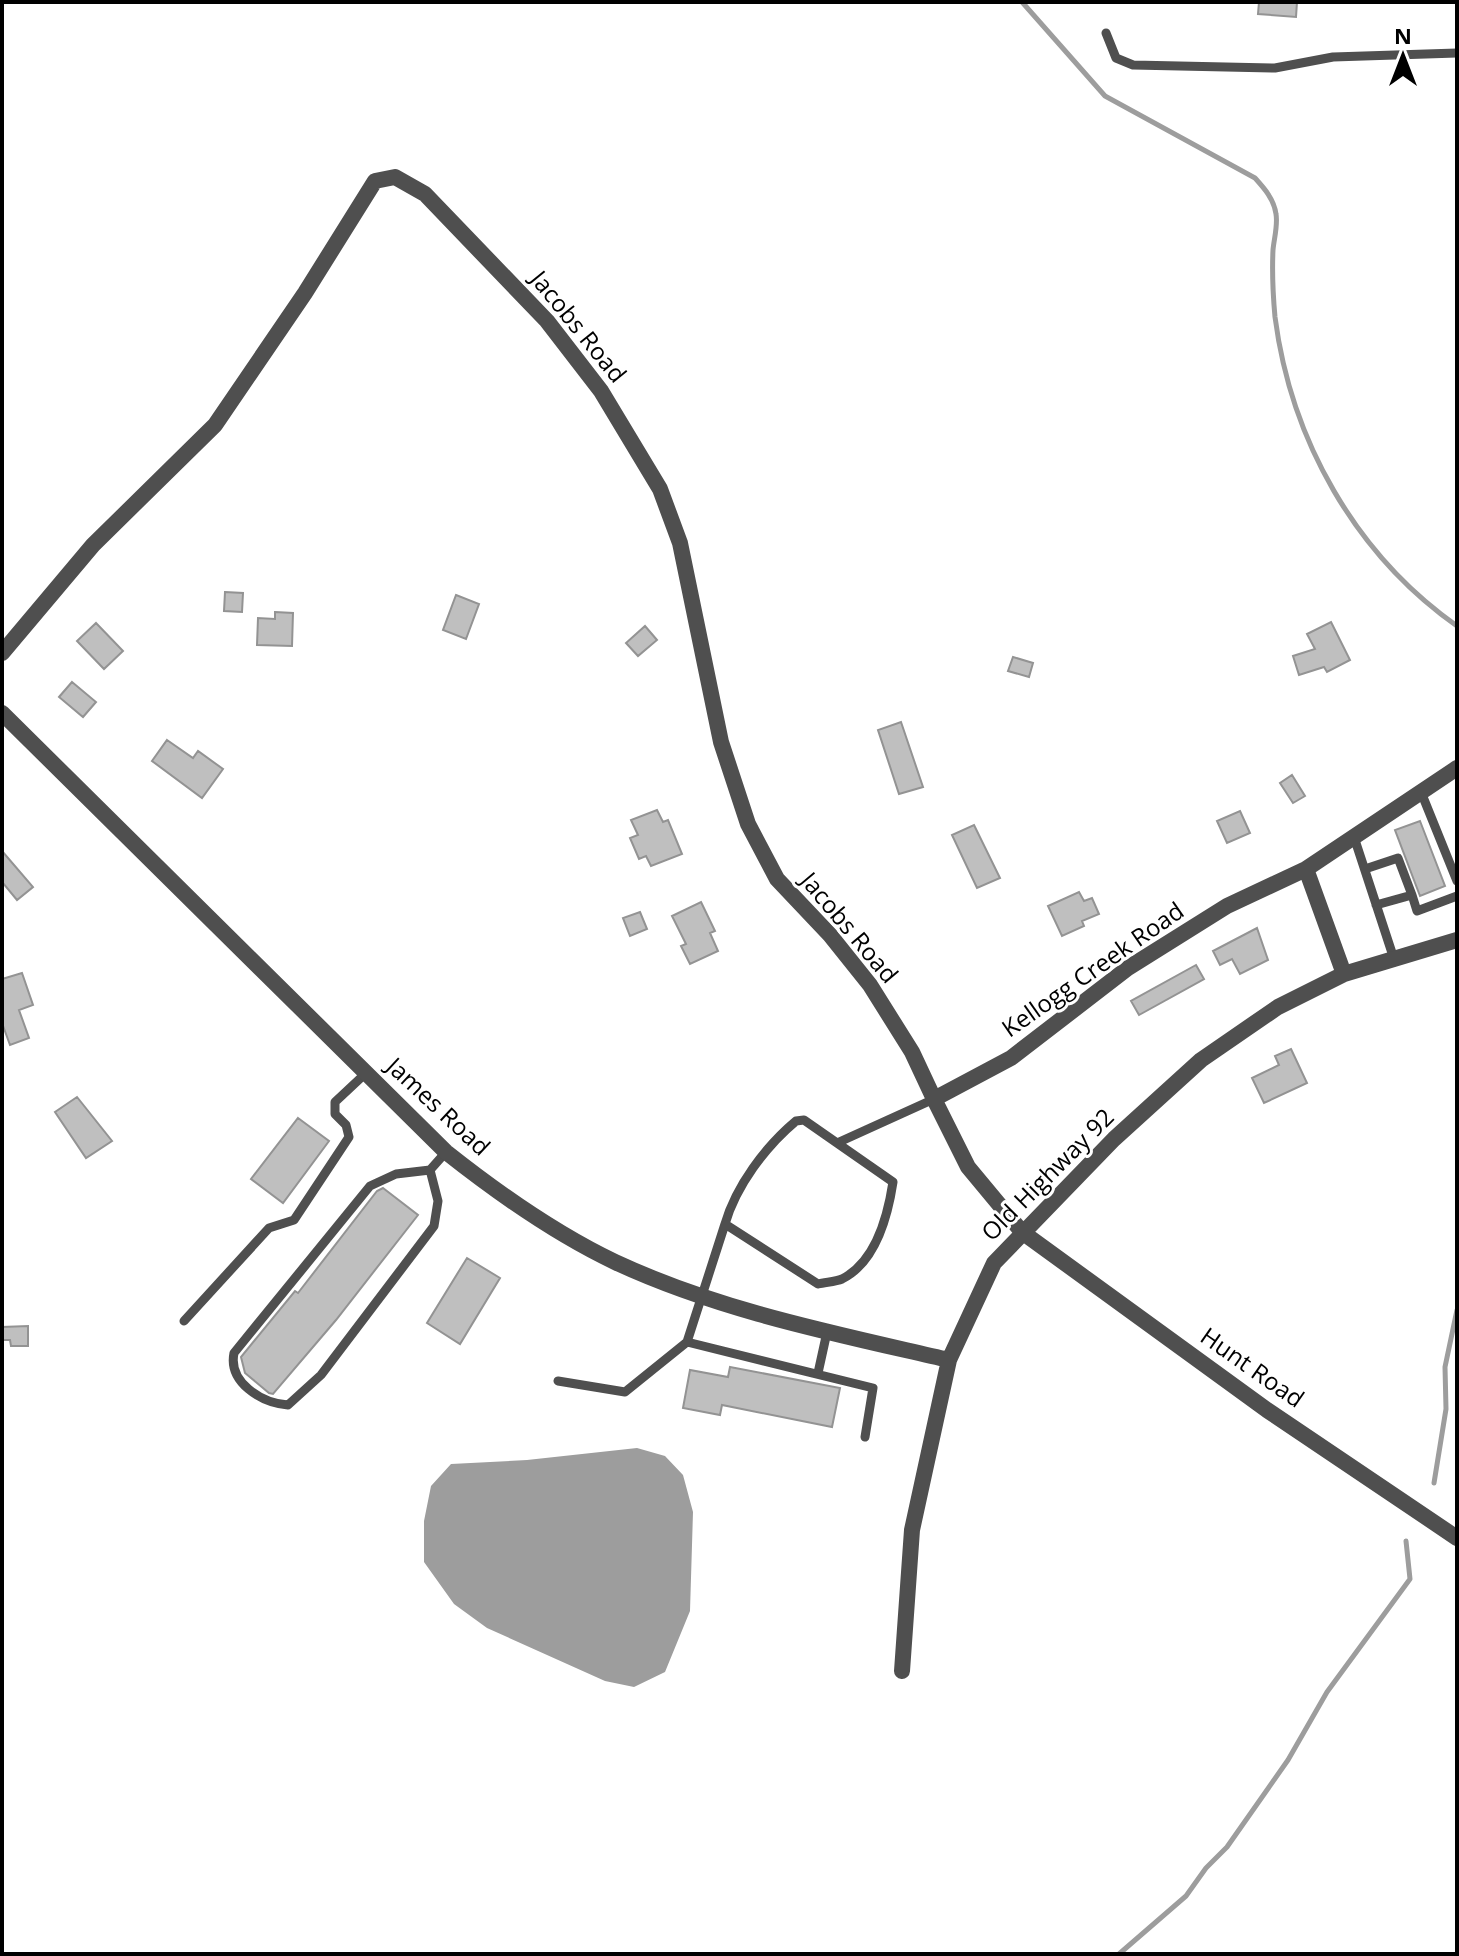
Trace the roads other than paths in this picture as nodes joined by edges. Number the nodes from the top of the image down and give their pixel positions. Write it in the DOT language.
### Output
graph roads {
  1 [pos="1106,33"];
  2 [pos="1457,53"];
  3 [pos="2,653"];
  4 [pos="2,713"];
  5 [pos="1457,768"];
  6 [pos="1421,792"];
  7 [pos="1354,837"];
  8 [pos="1306,869"];
  9 [pos="1365,869"];
  10 [pos="1457,881"];
  11 [pos="1412,895"];
  12 [pos="1457,896"];
  13 [pos="1376,905"];
  14 [pos="1457,940"];
  15 [pos="1394,959"];
  16 [pos="1344,974"];
  17 [pos="366,1073"];
  18 [pos="934,1099"];
  19 [pos="837,1143"];
  20 [pos="446,1152"];
  21 [pos="430,1170"];
  22 [pos="725,1224"];
  23 [pos="1022,1232"];
  24 [pos="700,1294"];
  25 [pos="184,1321"];
  26 [pos="827,1332"];
  27 [pos="687,1342"];
  28 [pos="949,1360"];
  29 [pos="818,1373"];
  30 [pos="558,1381"];
  31 [pos="865,1437"];
  32 [pos="1457,1538"];
  33 [pos="902,1671"];
  1 -- 2 [label="lane"];
  3 -- 18 [label="street, Jacobs Road"];
  4 -- 17 [label="street, James Road"];
  5 -- 6 [label="street, Kellogg Creek Road"];
  6 -- 7 [label="street, Kellogg Creek Road"];
  6 -- 10 [label="lane"];
  7 -- 8 [label="street, Kellogg Creek Road"];
  7 -- 9 [label="lane"];
  8 -- 16 [label="street"];
  8 -- 18 [label="street, Kellogg Creek Road"];
  9 -- 11 [label="lane"];
  9 -- 13 [label="lane"];
  11 -- 12 [label="lane"];
  11 -- 13 [label="lane"];
  13 -- 15 [label="lane"];
  14 -- 15 [label="street, Old Highway 92"];
  15 -- 16 [label="street, Old Highway 92"];
  16 -- 23 [label="street, Old Highway 92"];
  17 -- 20 [label="street, James Road"];
  17 -- 25 [label="lane"];
  18 -- 19 [label="lane"];
  18 -- 23 [label="street"];
  19 -- 22 [label="lane"];
  19 -- 22 [label="lane"];
  20 -- 21 [label="lane"];
  20 -- 24 [label="street, James Road"];
  21 -- 21 [label="lane"];
  22 -- 24 [label="lane"];
  23 -- 28 [label="street, Old Highway 92"];
  23 -- 32 [label="street, Hunt Road"];
  24 -- 26 [label="street, James Road"];
  24 -- 27 [label="lane"];
  26 -- 28 [label="street, James Road"];
  26 -- 29 [label="lane"];
  27 -- 29 [label="lane"];
  27 -- 30 [label="lane"];
  28 -- 33 [label="street, Old Highway 92"];
  29 -- 31 [label="lane"];
}
